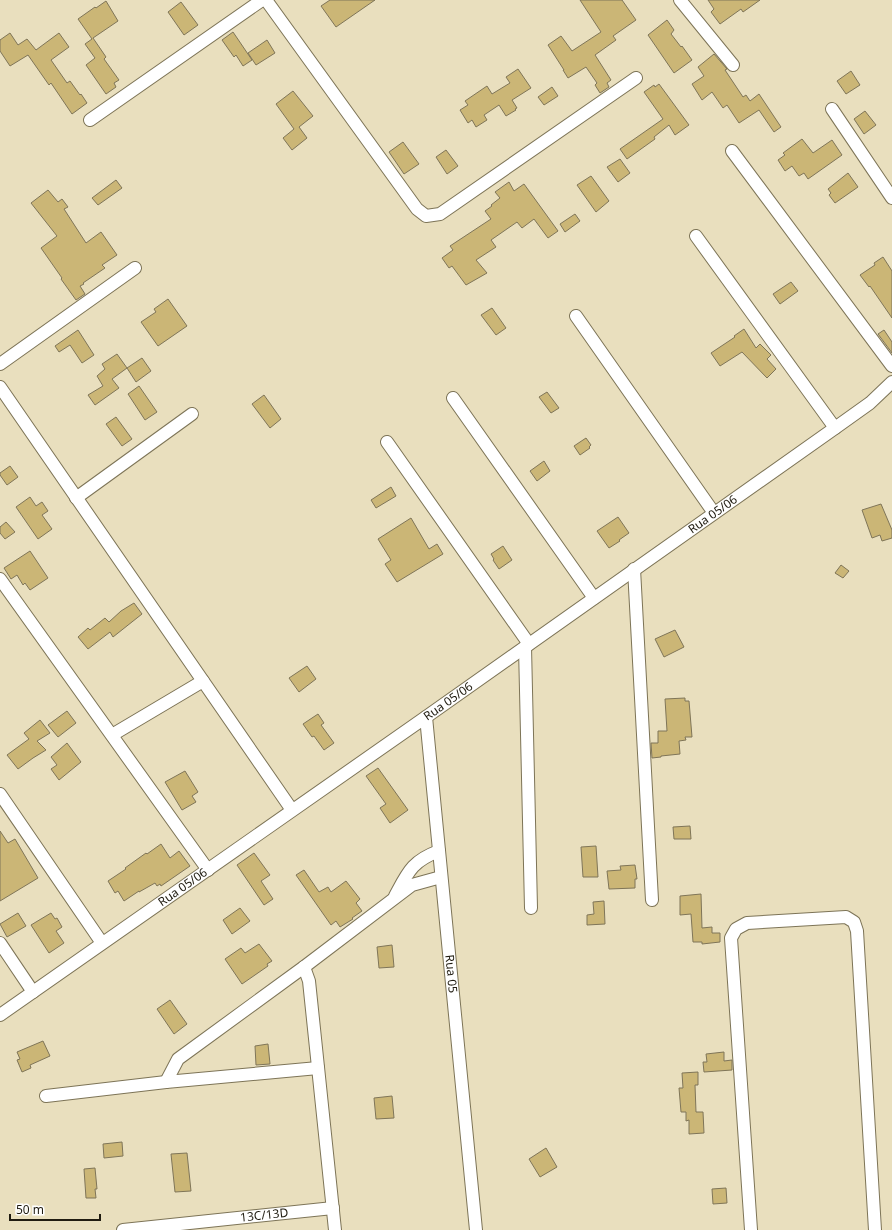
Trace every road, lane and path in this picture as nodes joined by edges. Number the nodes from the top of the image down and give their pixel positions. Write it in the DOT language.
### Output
graph roads {
  1 [pos="262,0"];
  2 [pos="266,0"];
  3 [pos="680,0"];
  4 [pos="733,65"];
  5 [pos="636,78"];
  6 [pos="832,109"];
  7 [pos="90,120"];
  8 [pos="732,151"];
  9 [pos="892,198"];
  10 [pos="696,236"];
  11 [pos="135,268"];
  12 [pos="576,316"];
  13 [pos="0,364"];
  14 [pos="892,366"];
  15 [pos="0,387"];
  16 [pos="891,388"];
  17 [pos="453,398"];
  18 [pos="192,414"];
  19 [pos="835,428"];
  20 [pos="386,442"];
  21 [pos="76,498"];
  22 [pos="714,513"];
  23 [pos="634,570"];
  24 [pos="0,580"];
  25 [pos="594,598"];
  26 [pos="527,645"];
  27 [pos="203,681"];
  28 [pos="426,717"];
  29 [pos="112,735"];
  30 [pos="0,794"];
  31 [pos="292,810"];
  32 [pos="439,851"];
  33 [pos="208,870"];
  34 [pos="441,877"];
  35 [pos="393,900"];
  36 [pos="652,900"];
  37 [pos="531,908"];
  38 [pos="0,943"];
  39 [pos="102,943"];
  40 [pos="304,967"];
  41 [pos="33,992"];
  42 [pos="0,1015"];
  43 [pos="318,1068"];
  44 [pos="166,1082"];
  45 [pos="46,1096"];
  46 [pos="333,1208"];
  47 [pos="123,1230"];
  48 [pos="335,1230"];
  49 [pos="476,1230"];
  50 [pos="751,1230"];
  51 [pos="875,1230"];
  1 -- 7 [label="street"];
  2 -- 5 [label="street"];
  3 -- 4 [label="street"];
  6 -- 9 [label="street"];
  8 -- 14 [label="street"];
  10 -- 19 [label="street"];
  11 -- 13 [label="street"];
  12 -- 22 [label="street"];
  15 -- 21 [label="street"];
  16 -- 19 [label="street, Rua 05/06"];
  17 -- 25 [label="street"];
  18 -- 21 [label="street"];
  19 -- 22 [label="street, Rua 05/06"];
  20 -- 26 [label="street"];
  21 -- 27 [label="street"];
  22 -- 23 [label="street, Rua 05/06"];
  23 -- 25 [label="street, Rua 05/06"];
  23 -- 36 [label="street"];
  24 -- 29 [label="street"];
  25 -- 26 [label="street, Rua 05/06"];
  26 -- 28 [label="street, Rua 05/06"];
  26 -- 37 [label="street"];
  27 -- 29 [label="street"];
  27 -- 31 [label="street"];
  28 -- 31 [label="street, Rua 05/06"];
  28 -- 32 [label="street, Rua 05"];
  29 -- 33 [label="street"];
  30 -- 39 [label="street"];
  31 -- 33 [label="street, Rua 05/06"];
  32 -- 34 [label="street, Rua 05"];
  32 -- 35 [label="street"];
  33 -- 39 [label="street, Rua 05/06"];
  34 -- 35 [label="street"];
  34 -- 49 [label="street, Rua 05"];
  35 -- 40 [label="street"];
  38 -- 41 [label="street"];
  39 -- 41 [label="street, Rua 05/06"];
  40 -- 43 [label="street"];
  40 -- 44 [label="street"];
  41 -- 42 [label="street, Rua 05/06"];
  43 -- 44 [label="street"];
  43 -- 46 [label="street"];
  44 -- 45 [label="street"];
  46 -- 47 [label="street, 13C/13D"];
  46 -- 48 [label="street"];
  50 -- 51 [label="street"];
}
